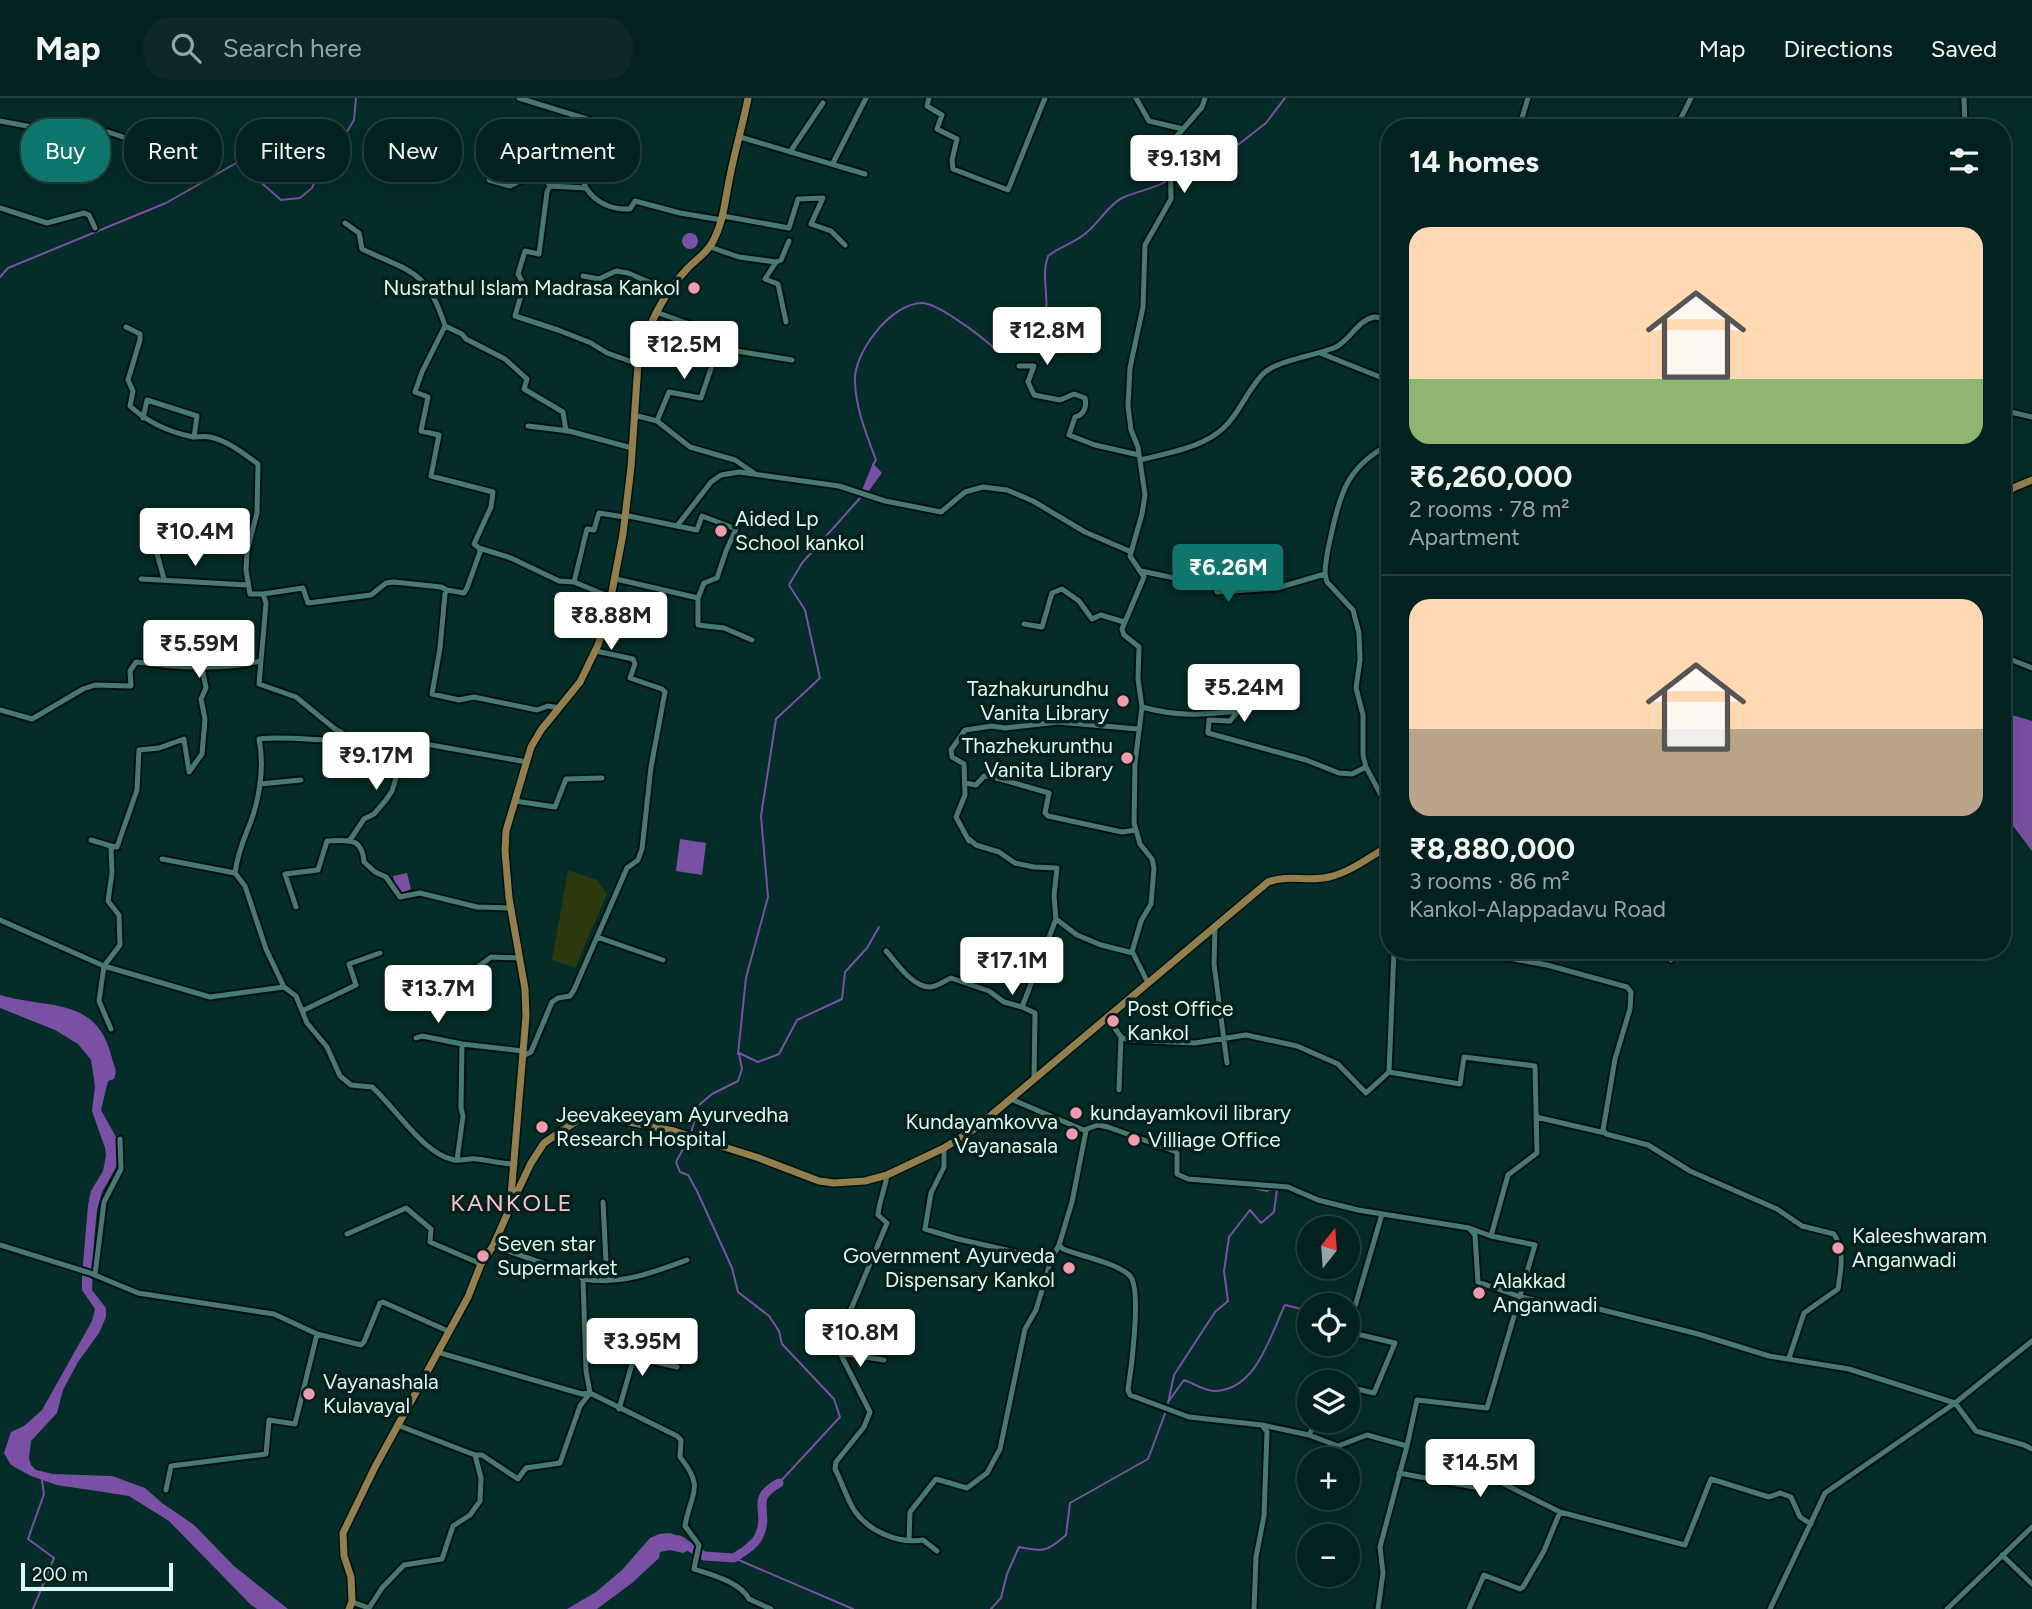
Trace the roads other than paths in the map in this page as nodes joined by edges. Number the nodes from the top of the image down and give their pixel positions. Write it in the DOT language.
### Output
graph roads {
  1 [pos="519,98"];
  2 [pos="748,98"];
  3 [pos="866,98"];
  4 [pos="929,98"];
  5 [pos="1045,98"];
  6 [pos="1136,98"];
  7 [pos="1205,98"];
  8 [pos="1528,98"];
  9 [pos="1690,98"];
  10 [pos="1964,98"];
  11 [pos="823,103"];
  12 [pos="1522,119"];
  13 [pos="1680,119"];
  14 [pos="1965,119"];
  15 [pos="0,121"];
  16 [pos="1182,129"];
  17 [pos="124,137"];
  18 [pos="740,137"];
  19 [pos="790,152"];
  20 [pos="833,163"];
  21 [pos="865,174"];
  22 [pos="496,182"];
  23 [pos="518,182"];
  24 [pos="548,182"];
  25 [pos="551,186"];
  26 [pos="586,188"];
  27 [pos="0,208"];
  28 [pos="722,218"];
  29 [pos="345,223"];
  30 [pos="95,228"];
  31 [pos="789,241"];
  32 [pos="845,245"];
  33 [pos="710,247"];
  34 [pos="776,262"];
  35 [pos="583,276"];
  36 [pos="670,291"];
  37 [pos="656,312"];
  38 [pos="1381,318"];
  39 [pos="786,322"];
  40 [pos="444,326"];
  41 [pos="126,327"];
  42 [pos="718,348"];
  43 [pos="1320,353"];
  44 [pos="792,360"];
  45 [pos="638,364"];
  46 [pos="1019,366"];
  47 [pos="1381,377"];
  48 [pos="2011,412"];
  49 [pos="634,415"];
  50 [pos="2032,417"];
  51 [pos="143,418"];
  52 [pos="657,421"];
  53 [pos="528,426"];
  54 [pos="566,431"];
  55 [pos="194,437"];
  56 [pos="632,448"];
  57 [pos="1381,448"];
  58 [pos="1139,457"];
  59 [pos="756,474"];
  60 [pos="2032,480"];
  61 [pos="2011,490"];
  62 [pos="624,516"];
  63 [pos="677,526"];
  64 [pos="153,539"];
  65 [pos="480,548"];
  66 [pos="1129,551"];
  67 [pos="1141,571"];
  68 [pos="1325,574"];
  69 [pos="141,579"];
  70 [pos="164,579"];
  71 [pos="616,579"];
  72 [pos="574,582"];
  73 [pos="248,585"];
  74 [pos="447,590"];
  75 [pos="263,594"];
  76 [pos="612,598"];
  77 [pos="698,598"];
  78 [pos="1124,622"];
  79 [pos="1024,624"];
  80 [pos="752,640"];
  81 [pos="596,651"];
  82 [pos="2011,660"];
  83 [pos="260,661"];
  84 [pos="202,667"];
  85 [pos="2032,668"];
  86 [pos="1142,707"];
  87 [pos="560,708"];
  88 [pos="0,710"];
  89 [pos="1138,729"];
  90 [pos="354,739"];
  91 [pos="411,742"];
  92 [pos="527,762"];
  93 [pos="1366,767"];
  94 [pos="602,778"];
  95 [pos="301,780"];
  96 [pos="965,783"];
  97 [pos="260,784"];
  98 [pos="1381,795"];
  99 [pos="515,801"];
  100 [pos="1136,831"];
  101 [pos="968,832"];
  102 [pos="91,840"];
  103 [pos="349,840"];
  104 [pos="970,841"];
  105 [pos="111,846"];
  106 [pos="1381,850"];
  107 [pos="162,859"];
  108 [pos="235,873"];
  109 [pos="296,907"];
  110 [pos="511,908"];
  111 [pos="1056,919"];
  112 [pos="0,920"];
  113 [pos="1215,926"];
  114 [pos="597,937"];
  115 [pos="886,951"];
  116 [pos="1132,952"];
  117 [pos="380,953"];
  118 [pos="519,958"];
  119 [pos="1394,959"];
  120 [pos="1513,959"];
  121 [pos="663,960"];
  122 [pos="104,966"];
  123 [pos="1148,983"];
  124 [pos="284,988"];
  125 [pos="455,993"];
  126 [pos="1022,1007"];
  127 [pos="302,1011"];
  128 [pos="1108,1018"];
  129 [pos="111,1028"];
  130 [pos="1121,1037"];
  131 [pos="416,1038"];
  132 [pos="1223,1040"];
  133 [pos="462,1044"];
  134 [pos="523,1054"];
  135 [pos="1227,1063"];
  136 [pos="1389,1072"];
  137 [pos="1034,1080"];
  138 [pos="1119,1090"];
  139 [pos="1013,1100"];
  140 [pos="1536,1117"];
  141 [pos="1084,1130"];
  142 [pos="1606,1133"];
  143 [pos="120,1139"];
  144 [pos="944,1148"];
  145 [pos="457,1160"];
  146 [pos="514,1164"];
  147 [pos="887,1175"];
  148 [pos="603,1202"];
  149 [pos="510,1208"];
  150 [pos="1381,1214"];
  151 [pos="1469,1228"];
  152 [pos="347,1234"];
  153 [pos="1491,1236"];
  154 [pos="0,1245"];
  155 [pos="1059,1245"];
  156 [pos="492,1246"];
  157 [pos="687,1260"];
  158 [pos="1051,1260"];
  159 [pos="481,1264"];
  160 [pos="95,1275"];
  161 [pos="583,1279"];
  162 [pos="607,1281"];
  163 [pos="1359,1293"];
  164 [pos="1518,1296"];
  165 [pos="448,1331"];
  166 [pos="317,1334"];
  167 [pos="1360,1334"];
  168 [pos="2032,1340"];
  169 [pos="437,1352"];
  170 [pos="841,1353"];
  171 [pos="1789,1358"];
  172 [pos="884,1360"];
  173 [pos="677,1367"];
  174 [pos="1360,1390"];
  175 [pos="590,1394"];
  176 [pos="1955,1403"];
  177 [pos="619,1409"];
  178 [pos="397,1424"];
  179 [pos="1262,1425"];
  180 [pos="1309,1435"];
  181 [pos="1407,1446"];
  182 [pos="2032,1449"];
  183 [pos="475,1455"];
  184 [pos="1399,1473"];
  185 [pos="166,1490"];
  186 [pos="1560,1512"];
  187 [pos="1811,1524"];
  188 [pos="2032,1527"];
  189 [pos="909,1541"];
  190 [pos="937,1550"];
  191 [pos="2002,1555"];
  192 [pos="2032,1584"];
  193 [pos="351,1605"];
  194 [pos="771,1609"];
  195 [pos="1254,1609"];
  196 [pos="1378,1609"];
  197 [pos="1469,1609"];
  198 [pos="1770,1609"];
  199 [pos="1947,1609"];
  1 -- 26 [label="street"];
  2 -- 18 [label="main road"];
  3 -- 20 [label="street"];
  4 -- 5 [label="street"];
  6 -- 16 [label="street"];
  7 -- 16 [label="street"];
  8 -- 12 [label="street"];
  9 -- 13 [label="street"];
  10 -- 14 [label="street"];
  11 -- 19 [label="street"];
  15 -- 17 [label="street"];
  16 -- 58 [label="street"];
  18 -- 19 [label="street"];
  18 -- 28 [label="main road"];
  19 -- 20 [label="street"];
  20 -- 21 [label="street"];
  22 -- 23 [label="street"];
  24 -- 25 [label="street"];
  25 -- 26 [label="street"];
  25 -- 45 [label="street"];
  26 -- 28 [label="street"];
  27 -- 30 [label="street"];
  28 -- 32 [label="street"];
  28 -- 33 [label="main road"];
  29 -- 40 [label="street"];
  31 -- 34 [label="street"];
  33 -- 34 [label="street"];
  33 -- 36 [label="main road"];
  34 -- 39 [label="street"];
  35 -- 36 [label="street"];
  36 -- 37 [label="main road"];
  37 -- 42 [label="street"];
  37 -- 45 [label="main road"];
  38 -- 43 [label="street"];
  40 -- 54 [label="street"];
  40 -- 65 [label="street"];
  41 -- 51 [label="street"];
  42 -- 44 [label="street"];
  42 -- 52 [label="street"];
  43 -- 47 [label="street"];
  43 -- 58 [label="street"];
  45 -- 49 [label="main road"];
  46 -- 58 [label="street"];
  48 -- 50 [label="street"];
  49 -- 52 [label="street"];
  49 -- 56 [label="main road"];
  51 -- 55 [label="street"];
  51 -- 55 [label="street"];
  52 -- 59 [label="street"];
  53 -- 54 [label="street"];
  54 -- 56 [label="street"];
  55 -- 73 [label="street"];
  56 -- 62 [label="main road"];
  57 -- 68 [label="street"];
  58 -- 66 [label="street"];
  59 -- 63 [label="street"];
  59 -- 66 [label="street"];
  60 -- 61 [label="main road"];
  62 -- 63 [label="street"];
  62 -- 71 [label="main road"];
  62 -- 72 [label="street"];
  63 -- 77 [label="street"];
  64 -- 70 [label="street"];
  65 -- 72 [label="street"];
  65 -- 74 [label="street"];
  66 -- 67 [label="street"];
  67 -- 68 [label="street"];
  67 -- 78 [label="street"];
  68 -- 93 [label="street"];
  69 -- 70 [label="street"];
  70 -- 73 [label="street"];
  71 -- 76 [label="main road"];
  71 -- 77 [label="street"];
  72 -- 76 [label="street"];
  73 -- 75 [label="street"];
  74 -- 75 [label="street"];
  74 -- 87 [label="street"];
  75 -- 83 [label="street"];
  76 -- 81 [label="main road"];
  77 -- 80 [label="street"];
  78 -- 79 [label="street"];
  78 -- 86 [label="street"];
  81 -- 87 [label="main road"];
  81 -- 114 [label="street"];
  82 -- 85 [label="street"];
  83 -- 84 [label="street"];
  83 -- 90 [label="street"];
  84 -- 88 [label="street"];
  84 -- 105 [label="street"];
  86 -- 89 [label="street"];
  86 -- 93 [label="street"];
  87 -- 92 [label="main road"];
  89 -- 96 [label="street"];
  89 -- 100 [label="street"];
  90 -- 91 [label="street"];
  90 -- 97 [label="street"];
  91 -- 92 [label="street"];
  91 -- 103 [label="street"];
  92 -- 99 [label="main road"];
  93 -- 98 [label="street"];
  94 -- 99 [label="street"];
  95 -- 97 [label="street"];
  96 -- 100 [label="street"];
  96 -- 104 [label="street"];
  97 -- 108 [label="street"];
  99 -- 110 [label="main road"];
  100 -- 116 [label="street"];
  101 -- 104 [label="street"];
  102 -- 105 [label="street"];
  103 -- 109 [label="street"];
  103 -- 110 [label="street"];
  104 -- 111 [label="street"];
  105 -- 122 [label="street"];
  106 -- 113 [label="main road"];
  107 -- 108 [label="street"];
  108 -- 124 [label="street"];
  110 -- 118 [label="main road"];
  111 -- 116 [label="street"];
  111 -- 126 [label="street"];
  112 -- 122 [label="street"];
  113 -- 123 [label="main road"];
  113 -- 132 [label="street"];
  114 -- 121 [label="street"];
  114 -- 134 [label="street"];
  115 -- 126 [label="street"];
  116 -- 123 [label="street"];
  117 -- 127 [label="street"];
  118 -- 125 [label="street"];
  118 -- 134 [label="main road"];
  119 -- 136 [label="street"];
  120 -- 142 [label="street"];
  122 -- 124 [label="street"];
  122 -- 129 [label="street"];
  123 -- 128 [label="main road"];
  124 -- 127 [label="street"];
  126 -- 137 [label="street"];
  127 -- 145 [label="street"];
  128 -- 130 [label="street"];
  128 -- 137 [label="main road"];
  130 -- 132 [label="street"];
  130 -- 138 [label="street"];
  131 -- 133 [label="street"];
  132 -- 135 [label="street"];
  132 -- 136 [label="street"];
  133 -- 134 [label="street"];
  133 -- 145 [label="street"];
  134 -- 146 [label="main road"];
  136 -- 140 [label="street"];
  137 -- 139 [label="main road"];
  139 -- 141 [label="street"];
  139 -- 144 [label="main road"];
  140 -- 142 [label="street"];
  140 -- 153 [label="street"];
  141 -- 150 [label="street"];
  141 -- 155 [label="street"];
  142 -- 171 [label="street"];
  143 -- 160 [label="street"];
  144 -- 147 [label="main road"];
  144 -- 158 [label="street"];
  145 -- 146 [label="street"];
  146 -- 149 [label="main road"];
  147 -- 149 [label="main road"];
  147 -- 170 [label="street"];
  148 -- 162 [label="street"];
  149 -- 156 [label="main road"];
  150 -- 151 [label="street"];
  150 -- 163 [label="street"];
  151 -- 153 [label="street"];
  151 -- 164 [label="street"];
  152 -- 159 [label="street"];
  153 -- 164 [label="street"];
  154 -- 160 [label="street"];
  155 -- 158 [label="street"];
  155 -- 179 [label="street"];
  156 -- 159 [label="main road"];
  156 -- 161 [label="street"];
  157 -- 162 [label="street"];
  158 -- 189 [label="street"];
  159 -- 165 [label="main road"];
  160 -- 166 [label="street"];
  161 -- 162 [label="street"];
  161 -- 175 [label="street"];
  164 -- 171 [label="street"];
  164 -- 181 [label="street"];
  165 -- 166 [label="street"];
  165 -- 169 [label="main road"];
  166 -- 185 [label="street"];
  167 -- 174 [label="street"];
  168 -- 176 [label="street"];
  169 -- 175 [label="street"];
  169 -- 178 [label="main road"];
  170 -- 172 [label="street"];
  170 -- 189 [label="street"];
  171 -- 176 [label="street"];
  173 -- 177 [label="street"];
  175 -- 177 [label="street"];
  175 -- 183 [label="street"];
  176 -- 182 [label="street"];
  176 -- 187 [label="street"];
  177 -- 194 [label="street"];
  178 -- 183 [label="street"];
  178 -- 193 [label="main road"];
  179 -- 180 [label="street"];
  179 -- 195 [label="street"];
  180 -- 181 [label="street"];
  181 -- 184 [label="street"];
  183 -- 193 [label="street"];
  184 -- 186 [label="street"];
  184 -- 196 [label="street"];
  186 -- 187 [label="street"];
  186 -- 197 [label="street"];
  187 -- 198 [label="street"];
  188 -- 191 [label="street"];
  189 -- 190 [label="street"];
  191 -- 192 [label="street"];
  191 -- 199 [label="street"];
}
